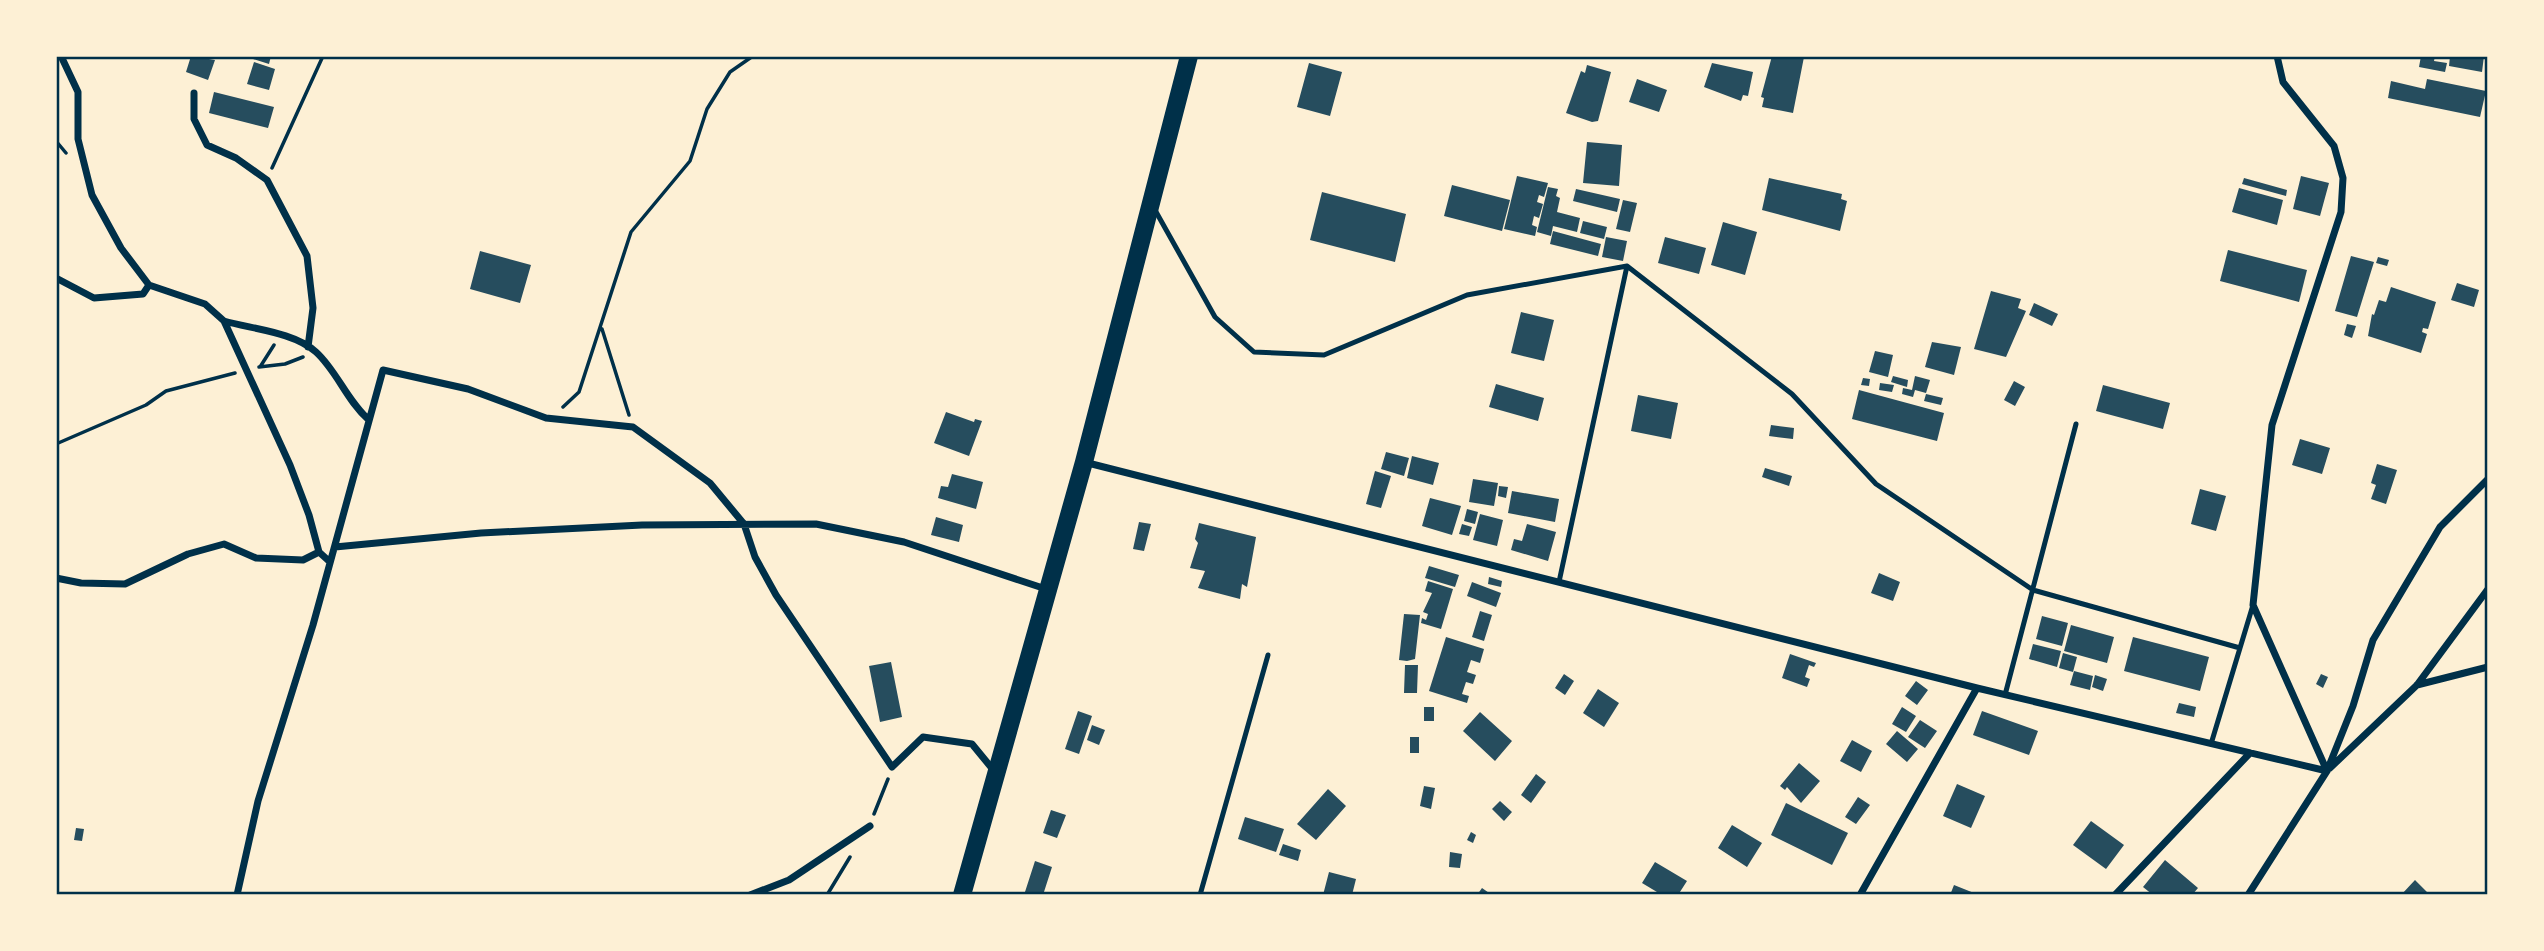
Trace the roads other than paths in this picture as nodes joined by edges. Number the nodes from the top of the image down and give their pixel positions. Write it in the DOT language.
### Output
graph roads {
  1 [pos="61,56"];
  2 [pos="1189,56"];
  3 [pos="2277,56"];
  4 [pos="194,93"];
  5 [pos="1151,202"];
  6 [pos="1627,266"];
  7 [pos="56,278"];
  8 [pos="149,285"];
  9 [pos="224,321"];
  10 [pos="308,347"];
  11 [pos="369,420"];
  12 [pos="2076,424"];
  13 [pos="1084,462"];
  14 [pos="2488,479"];
  15 [pos="744,524"];
  16 [pos="335,547"];
  17 [pos="319,552"];
  18 [pos="330,562"];
  19 [pos="56,578"];
  20 [pos="1559,582"];
  21 [pos="1047,589"];
  22 [pos="2488,589"];
  23 [pos="2033,590"];
  24 [pos="2253,605"];
  25 [pos="2240,648"];
  26 [pos="1268,654"];
  27 [pos="2488,667"];
  28 [pos="2417,685"];
  29 [pos="1977,688"];
  30 [pos="2006,695"];
  31 [pos="2211,744"];
  32 [pos="2250,753"];
  33 [pos="2327,771"];
  34 [pos="998,775"];
  35 [pos="870,826"];
  36 [pos="237,895"];
  37 [pos="750,895"];
  38 [pos="962,895"];
  39 [pos="1200,895"];
  40 [pos="1860,895"];
  41 [pos="2115,895"];
  42 [pos="2248,895"];
  1 -- 8 [label="street"];
  2 -- 5 [label="highway"];
  3 -- 24 [label="street"];
  4 -- 10 [label="street"];
  5 -- 6 [label="lane"];
  5 -- 13 [label="highway"];
  6 -- 20 [label="lane"];
  6 -- 23 [label="lane"];
  7 -- 8 [label="street"];
  8 -- 9 [label="street"];
  9 -- 10 [label="street"];
  9 -- 17 [label="street"];
  10 -- 11 [label="street"];
  11 -- 15 [label="street"];
  11 -- 16 [label="street"];
  12 -- 23 [label="lane"];
  13 -- 20 [label="street"];
  13 -- 21 [label="highway"];
  14 -- 33 [label="street"];
  15 -- 16 [label="street"];
  15 -- 21 [label="street"];
  15 -- 34 [label="street"];
  16 -- 18 [label="street"];
  17 -- 18 [label="street"];
  17 -- 19 [label="street"];
  18 -- 36 [label="street"];
  20 -- 29 [label="street"];
  21 -- 34 [label="highway"];
  22 -- 28 [label="street"];
  23 -- 25 [label="lane"];
  23 -- 30 [label="lane"];
  24 -- 25 [label="lane"];
  24 -- 33 [label="street"];
  25 -- 31 [label="lane"];
  26 -- 39 [label="lane"];
  27 -- 28 [label="street"];
  28 -- 33 [label="street"];
  29 -- 30 [label="street"];
  29 -- 40 [label="street"];
  30 -- 31 [label="street"];
  31 -- 32 [label="street"];
  32 -- 33 [label="street"];
  32 -- 41 [label="street"];
  33 -- 42 [label="street"];
  34 -- 38 [label="highway"];
  35 -- 37 [label="street"];
}
